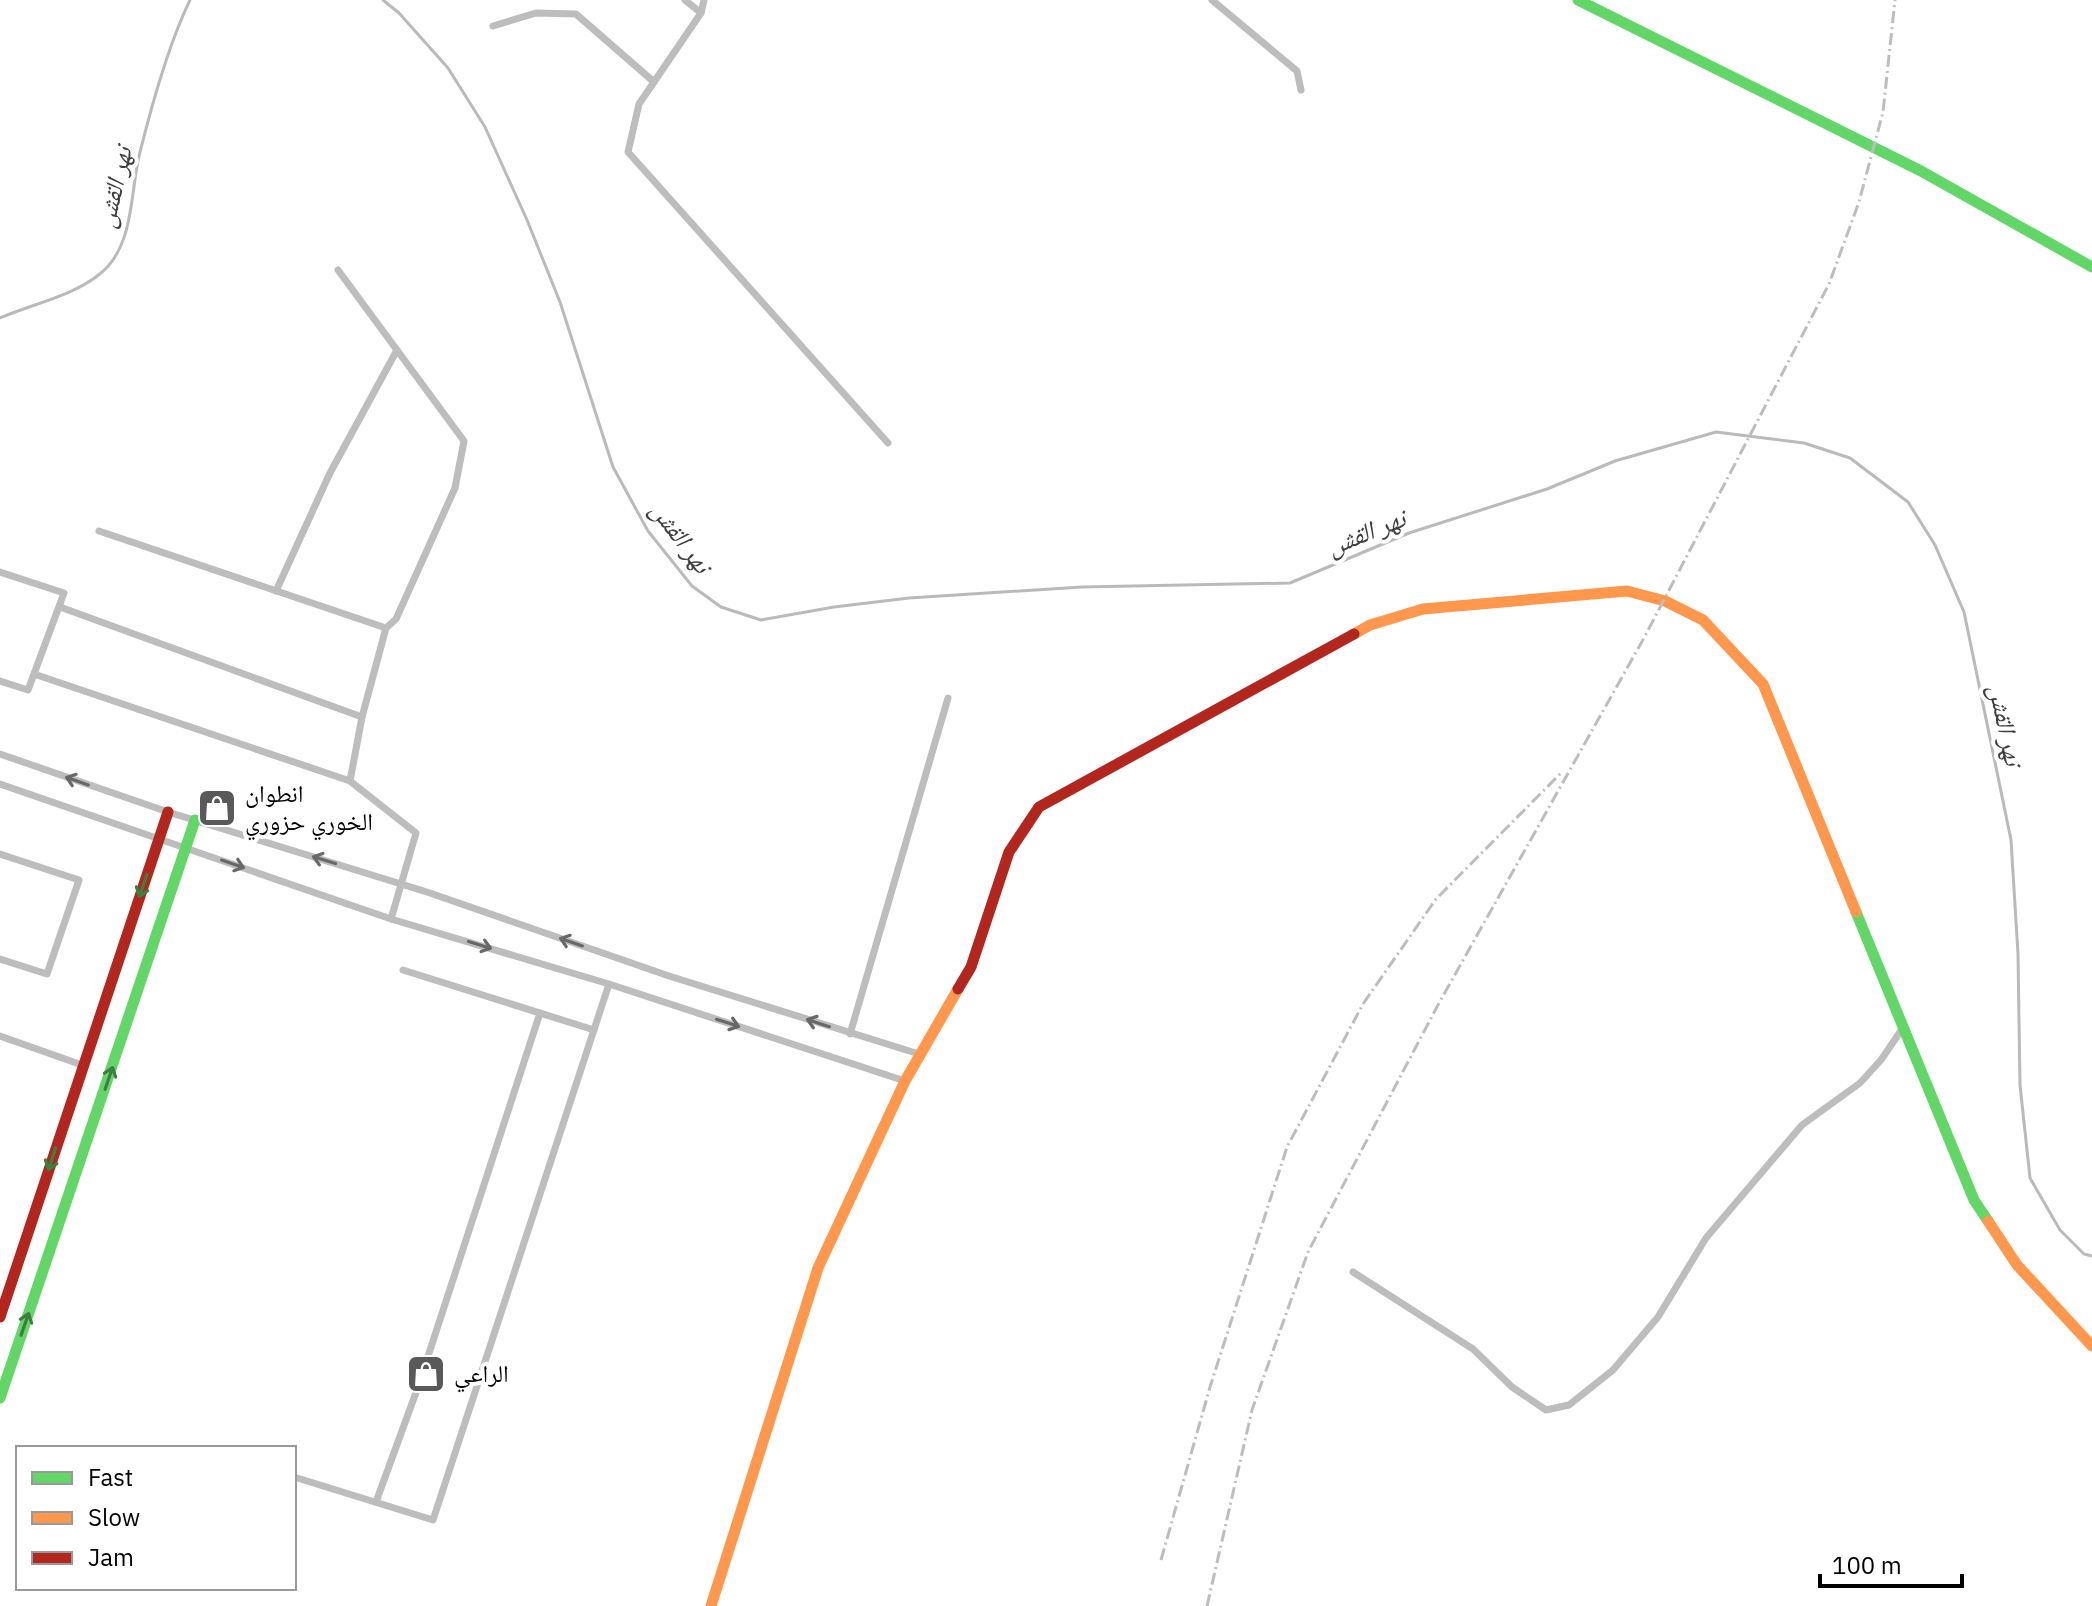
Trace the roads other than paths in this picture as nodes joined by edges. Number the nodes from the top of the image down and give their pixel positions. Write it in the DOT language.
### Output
graph roads {
  1 [pos="685,0"];
  2 [pos="704,0"];
  3 [pos="1212,0"];
  4 [pos="1578,0"];
  5 [pos="701,13"];
  6 [pos="493,26"];
  7 [pos="654,82"];
  8 [pos="1301,90"];
  9 [pos="2092,267"];
  10 [pos="338,270"];
  11 [pos="397,350"];
  12 [pos="888,443"];
  13 [pos="99,531"];
  14 [pos="0,572"];
  15 [pos="276,591"];
  16 [pos="60,607"];
  17 [pos="386,628"];
  18 [pos="34,674"];
  19 [pos="0,681"];
  20 [pos="948,698"];
  21 [pos="362,717"];
  22 [pos="0,754"];
  23 [pos="350,781"];
  24 [pos="0,784"];
  25 [pos="168,812"];
  26 [pos="195,820"];
  27 [pos="159,839"];
  28 [pos="188,848"];
  29 [pos="0,854"];
  30 [pos="401,884"];
  31 [pos="391,919"];
  32 [pos="0,959"];
  33 [pos="403,970"];
  34 [pos="609,984"];
  35 [pos="540,1013"];
  36 [pos="1902,1029"];
  37 [pos="594,1030"];
  38 [pos="850,1034"];
  39 [pos="0,1036"];
  40 [pos="919,1054"];
  41 [pos="82,1065"];
  42 [pos="905,1081"];
  43 [pos="1353,1272"];
  44 [pos="0,1317"];
  45 [pos="2092,1346"];
  46 [pos="0,1398"];
  47 [pos="296,1478"];
  48 [pos="376,1502"];
  49 [pos="711,1606"];
  1 -- 5 [label="street"];
  2 -- 5 [label="street"];
  3 -- 8 [label="street"];
  4 -- 9 [label="street"];
  5 -- 7 [label="street"];
  6 -- 7 [label="street"];
  7 -- 12 [label="street"];
  10 -- 11 [label="street"];
  11 -- 15 [label="street"];
  11 -- 17 [label="street"];
  13 -- 15 [label="street"];
  14 -- 16 [label="street"];
  15 -- 17 [label="street"];
  16 -- 18 [label="street"];
  16 -- 21 [label="street"];
  17 -- 21 [label="street"];
  18 -- 19 [label="street"];
  18 -- 23 [label="street"];
  20 -- 38 [label="street"];
  21 -- 23 [label="street"];
  25 -- 22 [label="street, one-way"];
  23 -- 30 [label="street"];
  24 -- 27 [label="street"];
  25 -- 26 [label="street"];
  25 -- 27 [label="street"];
  26 -- 28 [label="street"];
  30 -- 26 [label="street, one-way"];
  27 -- 28 [label="street"];
  27 -- 41 [label="street, one-way"];
  28 -- 31 [label="street, one-way"];
  46 -- 28 [label="street, one-way"];
  29 -- 32 [label="street"];
  30 -- 31 [label="street"];
  38 -- 30 [label="street, one-way"];
  31 -- 34 [label="street, one-way"];
  33 -- 35 [label="street"];
  34 -- 37 [label="street"];
  34 -- 42 [label="street, one-way"];
  35 -- 37 [label="street"];
  35 -- 48 [label="street"];
  36 -- 40 [label="street"];
  36 -- 43 [label="street"];
  36 -- 45 [label="street"];
  37 -- 48 [label="street"];
  38 -- 40 [label="street"];
  39 -- 41 [label="street"];
  40 -- 42 [label="street"];
  41 -- 44 [label="street, one-way"];
  42 -- 49 [label="street"];
  47 -- 48 [label="street"];
}
